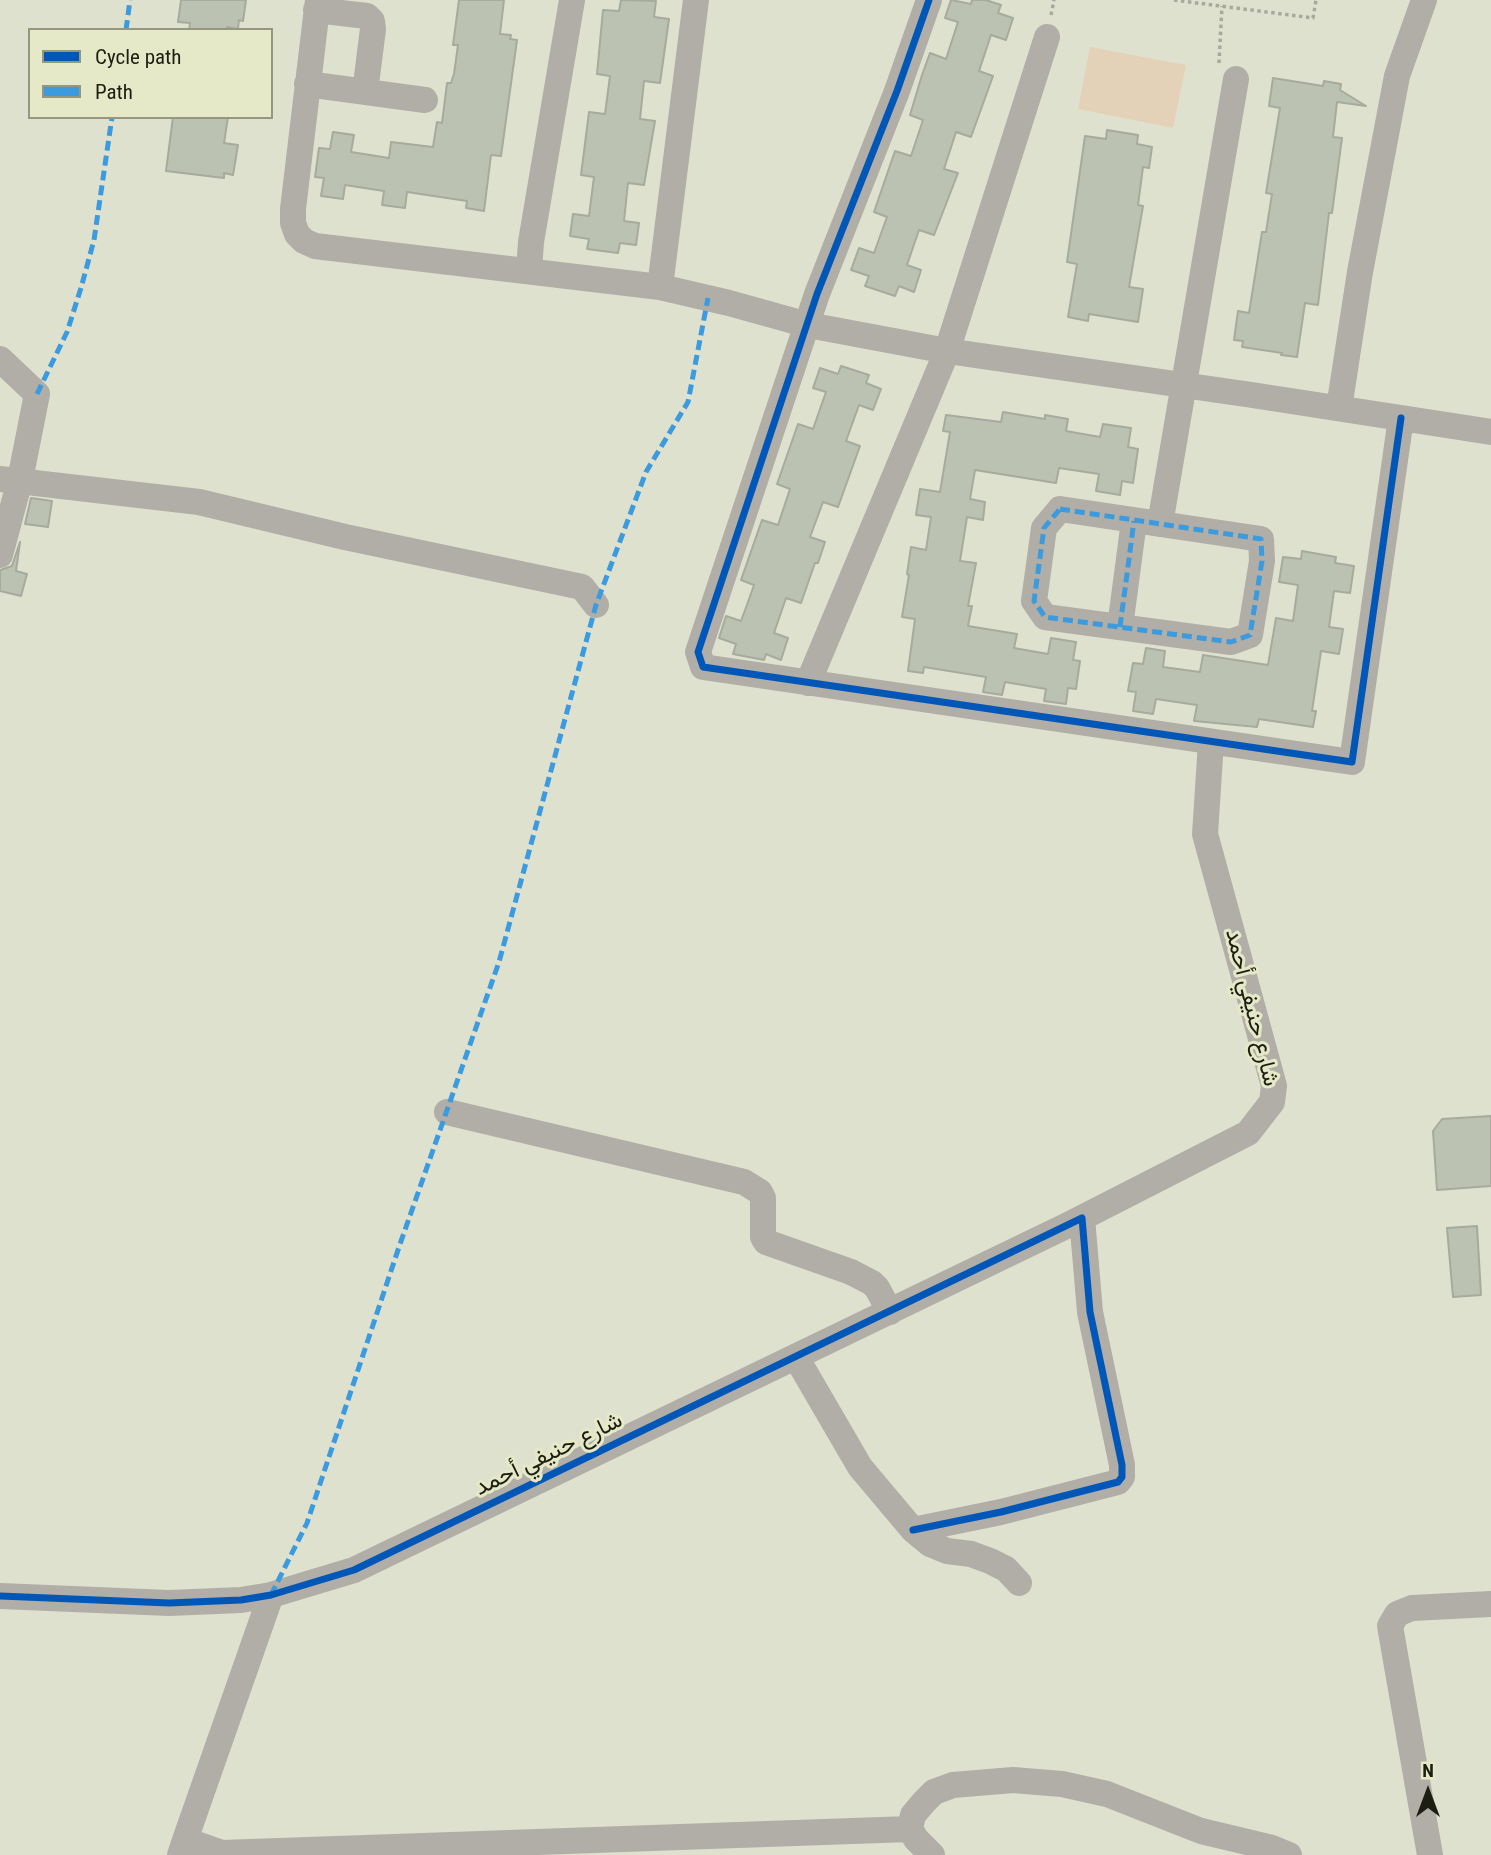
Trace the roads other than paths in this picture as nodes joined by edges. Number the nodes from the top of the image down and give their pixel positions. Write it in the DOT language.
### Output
graph roads {
  1 [pos="572,0"];
  2 [pos="696,0"];
  3 [pos="929,0"];
  4 [pos="1424,0"];
  5 [pos="317,5"];
  6 [pos="1047,37"];
  7 [pos="1227,71"];
  8 [pos="307,84"];
  9 [pos="365,92"];
  10 [pos="425,100"];
  11 [pos="529,271"];
  12 [pos="660,287"];
  13 [pos="808,325"];
  14 [pos="947,351"];
  15 [pos="0,359"];
  16 [pos="1182,386"];
  17 [pos="1339,408"];
  18 [pos="1401,418"];
  19 [pos="1491,432"];
  20 [pos="10,479"];
  21 [pos="1147,522"];
  22 [pos="0,555"];
  23 [pos="596,606"];
  24 [pos="1120,627"];
  25 [pos="808,682"];
  26 [pos="1211,742"];
  27 [pos="447,1112"];
  28 [pos="1082,1218"];
  29 [pos="890,1312"];
  30 [pos="796,1357"];
  31 [pos="913,1530"];
  32 [pos="1019,1583"];
  33 [pos="271,1595"];
  34 [pos="0,1596"];
  35 [pos="1491,1604"];
  36 [pos="910,1829"];
  37 [pos="741,1845"];
  38 [pos="182,1847"];
  39 [pos="223,1854"];
  40 [pos="932,1855"];
  41 [pos="1289,1855"];
  42 [pos="1430,1855"];
  1 -- 11 [label="street"];
  2 -- 12 [label="street"];
  3 -- 13 [label="street"];
  4 -- 17 [label="street"];
  5 -- 8 [label="street"];
  5 -- 9 [label="street"];
  6 -- 14 [label="street"];
  7 -- 16 [label="street"];
  8 -- 9 [label="street"];
  8 -- 11 [label="street"];
  9 -- 10 [label="street"];
  11 -- 12 [label="street"];
  12 -- 13 [label="street"];
  13 -- 14 [label="street"];
  13 -- 25 [label="street"];
  14 -- 16 [label="street"];
  14 -- 25 [label="street"];
  15 -- 20 [label="street"];
  16 -- 17 [label="street"];
  16 -- 21 [label="street"];
  17 -- 18 [label="street"];
  18 -- 19 [label="street"];
  18 -- 26 [label="street"];
  20 -- 22 [label="street"];
  20 -- 23 [label="street"];
  21 -- 24 [label="street"];
  21 -- 24 [label="street"];
  21 -- 24 [label="street"];
  25 -- 26 [label="street"];
  26 -- 28 [label="street, شارع حنيفي أحمد"];
  27 -- 29 [label="street"];
  28 -- 29 [label="street, شارع حنيفي أحمد"];
  28 -- 31 [label="street"];
  29 -- 30 [label="street, شارع حنيفي أحمد"];
  30 -- 31 [label="street"];
  30 -- 33 [label="street, شارع حنيفي أحمد"];
  31 -- 32 [label="street"];
  33 -- 34 [label="street, شارع حنيفي أحمد"];
  33 -- 38 [label="street"];
  35 -- 42 [label="street"];
  36 -- 37 [label="street"];
  36 -- 40 [label="street"];
  36 -- 41 [label="street"];
  37 -- 39 [label="street"];
  38 -- 39 [label="street"];
}
